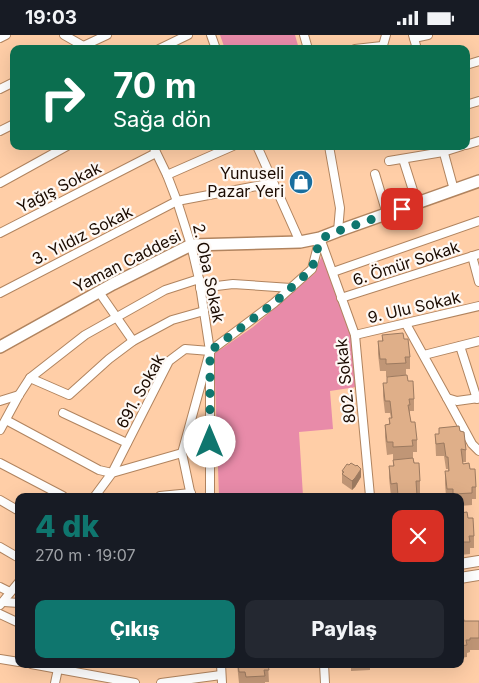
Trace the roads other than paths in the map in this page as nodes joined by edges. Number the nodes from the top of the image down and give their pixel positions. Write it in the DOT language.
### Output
graph roads {
  1 [pos="6,35"];
  2 [pos="64,35"];
  3 [pos="107,35"];
  4 [pos="188,35"];
  5 [pos="428,35"];
  6 [pos="414,37"];
  7 [pos="0,38"];
  8 [pos="78,45"];
  9 [pos="88,45"];
  10 [pos="167,45"];
  11 [pos="61,150"];
  12 [pos="153,150"];
  13 [pos="155,150"];
  14 [pos="224,150"];
  15 [pos="259,150"];
  16 [pos="329,150"];
  17 [pos="439,150"];
  18 [pos="443,150"];
  19 [pos="403,159"];
  20 [pos="388,161"];
  21 [pos="375,174"];
  22 [pos="167,175"];
  23 [pos="479,181"];
  24 [pos="0,183"];
  25 [pos="273,183"];
  26 [pos="454,190"];
  27 [pos="177,201"];
  28 [pos="417,203"];
  29 [pos="387,214"];
  30 [pos="479,221"];
  31 [pos="338,231"];
  32 [pos="0,233"];
  33 [pos="320,239"];
  34 [pos="300,242"];
  35 [pos="191,245"];
  36 [pos="475,255"];
  37 [pos="332,273"];
  38 [pos="199,279"];
  39 [pos="479,282"];
  40 [pos="200,288"];
  41 [pos="291,288"];
  42 [pos="99,292"];
  43 [pos="0,293"];
  44 [pos="342,298"];
  45 [pos="479,306"];
  46 [pos="204,311"];
  47 [pos="116,317"];
  48 [pos="406,324"];
  49 [pos="355,335"];
  50 [pos="133,341"];
  51 [pos="479,341"];
  52 [pos="460,346"];
  53 [pos="0,347"];
  54 [pos="210,351"];
  55 [pos="424,355"];
  56 [pos="30,378"];
  57 [pos="19,395"];
  58 [pos="447,397"];
  59 [pos="478,398"];
  60 [pos="0,401"];
  61 [pos="63,413"];
  62 [pos="6,420"];
  63 [pos="0,430"];
  64 [pos="127,443"];
  65 [pos="479,451"];
  66 [pos="182,453"];
  67 [pos="0,463"];
  68 [pos="112,473"];
  69 [pos="57,493"];
  70 [pos="97,493"];
  71 [pos="191,493"];
  72 [pos="210,493"];
  73 [pos="370,493"];
  74 [pos="0,500"];
  75 [pos="15,509"];
  76 [pos="0,547"];
  77 [pos="15,556"];
  78 [pos="479,561"];
  79 [pos="464,563"];
  80 [pos="479,575"];
  81 [pos="464,577"];
  82 [pos="15,586"];
  83 [pos="0,587"];
  84 [pos="10,592"];
  85 [pos="2,603"];
  86 [pos="15,603"];
  87 [pos="0,614"];
  88 [pos="15,621"];
  89 [pos="0,659"];
  90 [pos="15,661"];
  91 [pos="58,668"];
  92 [pos="67,668"];
  93 [pos="324,668"];
  94 [pos="221,679"];
  95 [pos="55,683"];
  96 [pos="135,683"];
  97 [pos="161,683"];
  98 [pos="325,683"];
  1 -- 7 [label="street"];
  2 -- 8 [label="street"];
  3 -- 9 [label="street"];
  4 -- 10 [label="street"];
  5 -- 6 [label="street"];
  11 -- 24 [label="street"];
  12 -- 32 [label="street, Yağış Sokak"];
  13 -- 22 [label="street, 2. Oba Sokak"];
  14 -- 22 [label="street"];
  15 -- 25 [label="street"];
  16 -- 31 [label="street"];
  17 -- 19 [label="street"];
  18 -- 26 [label="street"];
  19 -- 20 [label="street"];
  19 -- 28 [label="street"];
  21 -- 29 [label="street"];
  22 -- 27 [label="street, 2. Oba Sokak"];
  23 -- 26 [label="main road, Yaman Caddesi"];
  25 -- 27 [label="street, 3. Yıldız Sokak"];
  25 -- 34 [label="street"];
  26 -- 28 [label="main road, Yaman Caddesi"];
  27 -- 35 [label="street, 2. Oba Sokak"];
  27 -- 43 [label="street, 3. Yıldız Sokak"];
  28 -- 29 [label="main road, Yaman Caddesi"];
  29 -- 31 [label="main road, Yaman Caddesi"];
  30 -- 37 [label="street"];
  31 -- 33 [label="main road, Yaman Caddesi"];
  33 -- 34 [label="main road, Yaman Caddesi"];
  33 -- 37 [label="street, 802. Sokak"];
  33 -- 41 [label="street"];
  34 -- 35 [label="main road, Yaman Caddesi"];
  35 -- 38 [label="street, 2. Oba Sokak"];
  35 -- 42 [label="main road, Yaman Caddesi"];
  36 -- 39 [label="street"];
  36 -- 44 [label="street, 6. Ömür Sokak"];
  37 -- 44 [label="street, 802. Sokak"];
  38 -- 40 [label="street, 2. Oba Sokak"];
  38 -- 47 [label="street"];
  40 -- 41 [label="street"];
  40 -- 46 [label="street, 2. Oba Sokak"];
  41 -- 54 [label="street"];
  42 -- 47 [label="street"];
  42 -- 53 [label="main road, Yaman Caddesi"];
  44 -- 49 [label="street, 802. Sokak"];
  45 -- 48 [label="street, 9. Ulu Sokak"];
  46 -- 50 [label="street"];
  46 -- 54 [label="street, 2. Oba Sokak"];
  47 -- 50 [label="street"];
  47 -- 56 [label="street"];
  48 -- 49 [label="street, 9. Ulu Sokak"];
  48 -- 55 [label="street"];
  49 -- 73 [label="street, 802. Sokak"];
  50 -- 56 [label="street"];
  51 -- 52 [label="street"];
  52 -- 55 [label="street"];
  52 -- 59 [label="street"];
  54 -- 64 [label="street, 691. Sokak"];
  54 -- 66 [label="street"];
  54 -- 72 [label="street, 2. Oba Sokak"];
  55 -- 58 [label="street"];
  56 -- 57 [label="street"];
  57 -- 60 [label="street"];
  57 -- 62 [label="street"];
  58 -- 59 [label="street"];
  58 -- 65 [label="street"];
  61 -- 64 [label="street"];
  62 -- 63 [label="street"];
  62 -- 68 [label="street"];
  64 -- 68 [label="street, 691. Sokak"];
  66 -- 68 [label="street"];
  66 -- 71 [label="street"];
  67 -- 69 [label="street"];
  68 -- 70 [label="street, 691. Sokak"];
  74 -- 75 [label="street"];
  76 -- 77 [label="street"];
  78 -- 79 [label="street"];
  80 -- 81 [label="street"];
  82 -- 84 [label="street"];
  83 -- 84 [label="street"];
  84 -- 85 [label="street"];
  85 -- 86 [label="street"];
  87 -- 88 [label="street"];
  89 -- 90 [label="street"];
  91 -- 95 [label="street"];
  92 -- 96 [label="street"];
  93 -- 98 [label="street"];
  94 -- 97 [label="street"];
}
